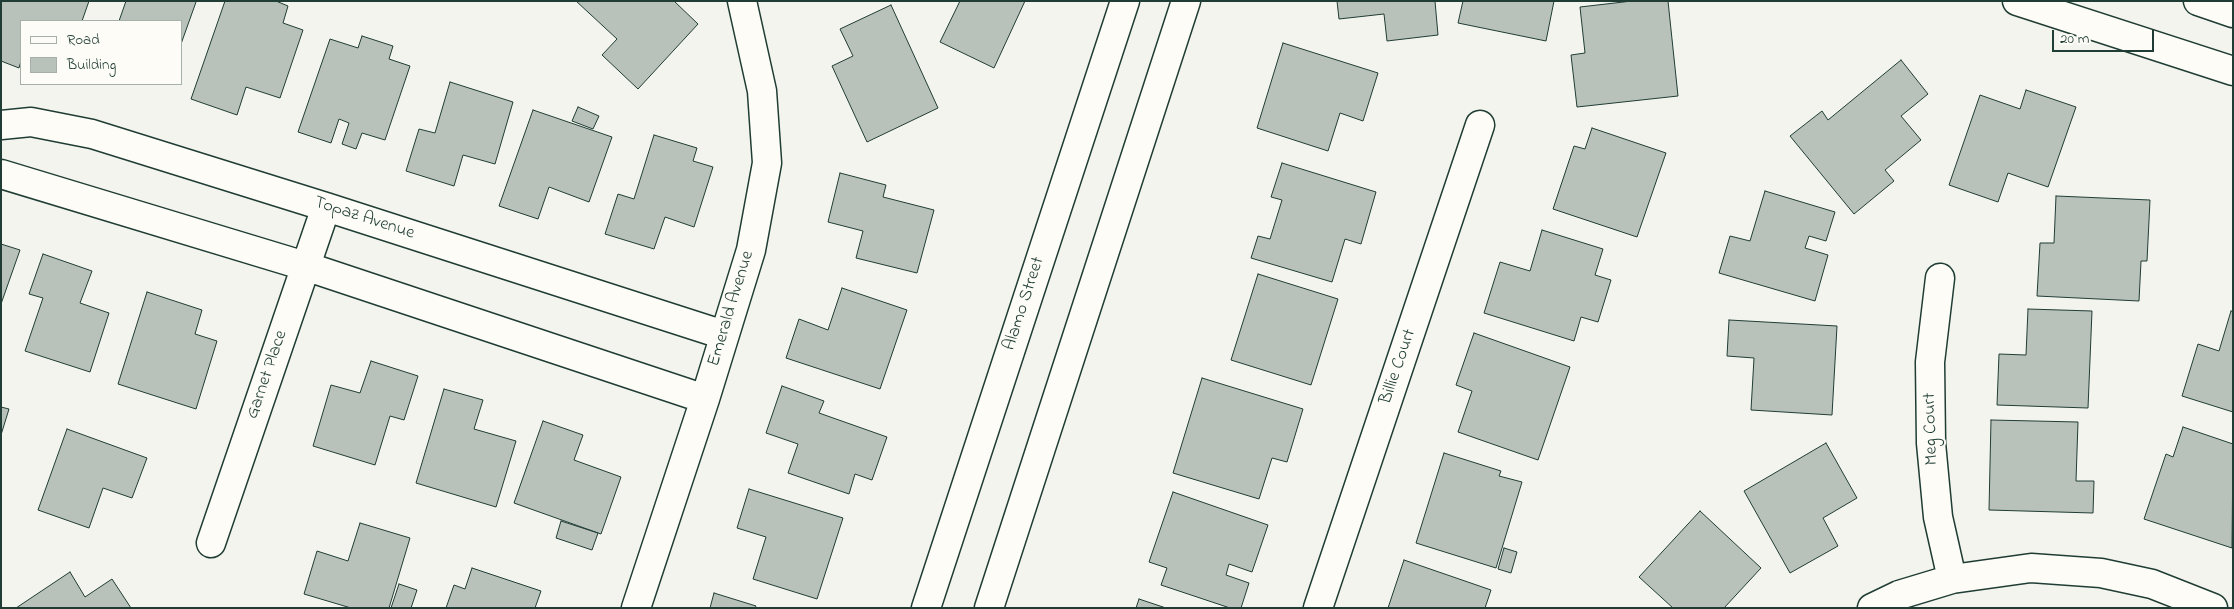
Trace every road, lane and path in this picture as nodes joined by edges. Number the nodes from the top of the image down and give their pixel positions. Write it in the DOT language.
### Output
graph roads {
  1 [pos="742,1"];
  2 [pos="1125,1"];
  3 [pos="1186,1"];
  4 [pos="2017,1"];
  5 [pos="2198,1"];
  6 [pos="2233,12"];
  7 [pos="2233,71"];
  8 [pos="1,124"];
  9 [pos="1480,126"];
  10 [pos="1,174"];
  11 [pos="326,207"];
  12 [pos="305,266"];
  13 [pos="1940,278"];
  14 [pos="724,336"];
  15 [pos="705,399"];
  16 [pos="211,543"];
  17 [pos="1952,578"];
  18 [pos="636,608"];
  19 [pos="926,608"];
  20 [pos="989,608"];
  21 [pos="1318,608"];
  22 [pos="1872,608"];
  23 [pos="2213,608"];
  1 -- 14 [label="street, Emerald Avenue"];
  2 -- 19 [label="street, Alamo Street"];
  3 -- 20 [label="street"];
  4 -- 7 [label="street"];
  5 -- 6 [label="street"];
  8 -- 11 [label="street, Topaz Avenue"];
  9 -- 21 [label="street, Billie Court"];
  10 -- 12 [label="street"];
  11 -- 12 [label="street, Garnet Place"];
  11 -- 14 [label="street, Topaz Avenue"];
  12 -- 15 [label="street"];
  12 -- 16 [label="street, Garnet Place"];
  13 -- 17 [label="street, Meg Court"];
  14 -- 15 [label="street, Emerald Avenue"];
  15 -- 18 [label="street, Emerald Avenue"];
  17 -- 22 [label="street"];
  17 -- 23 [label="street"];
}
